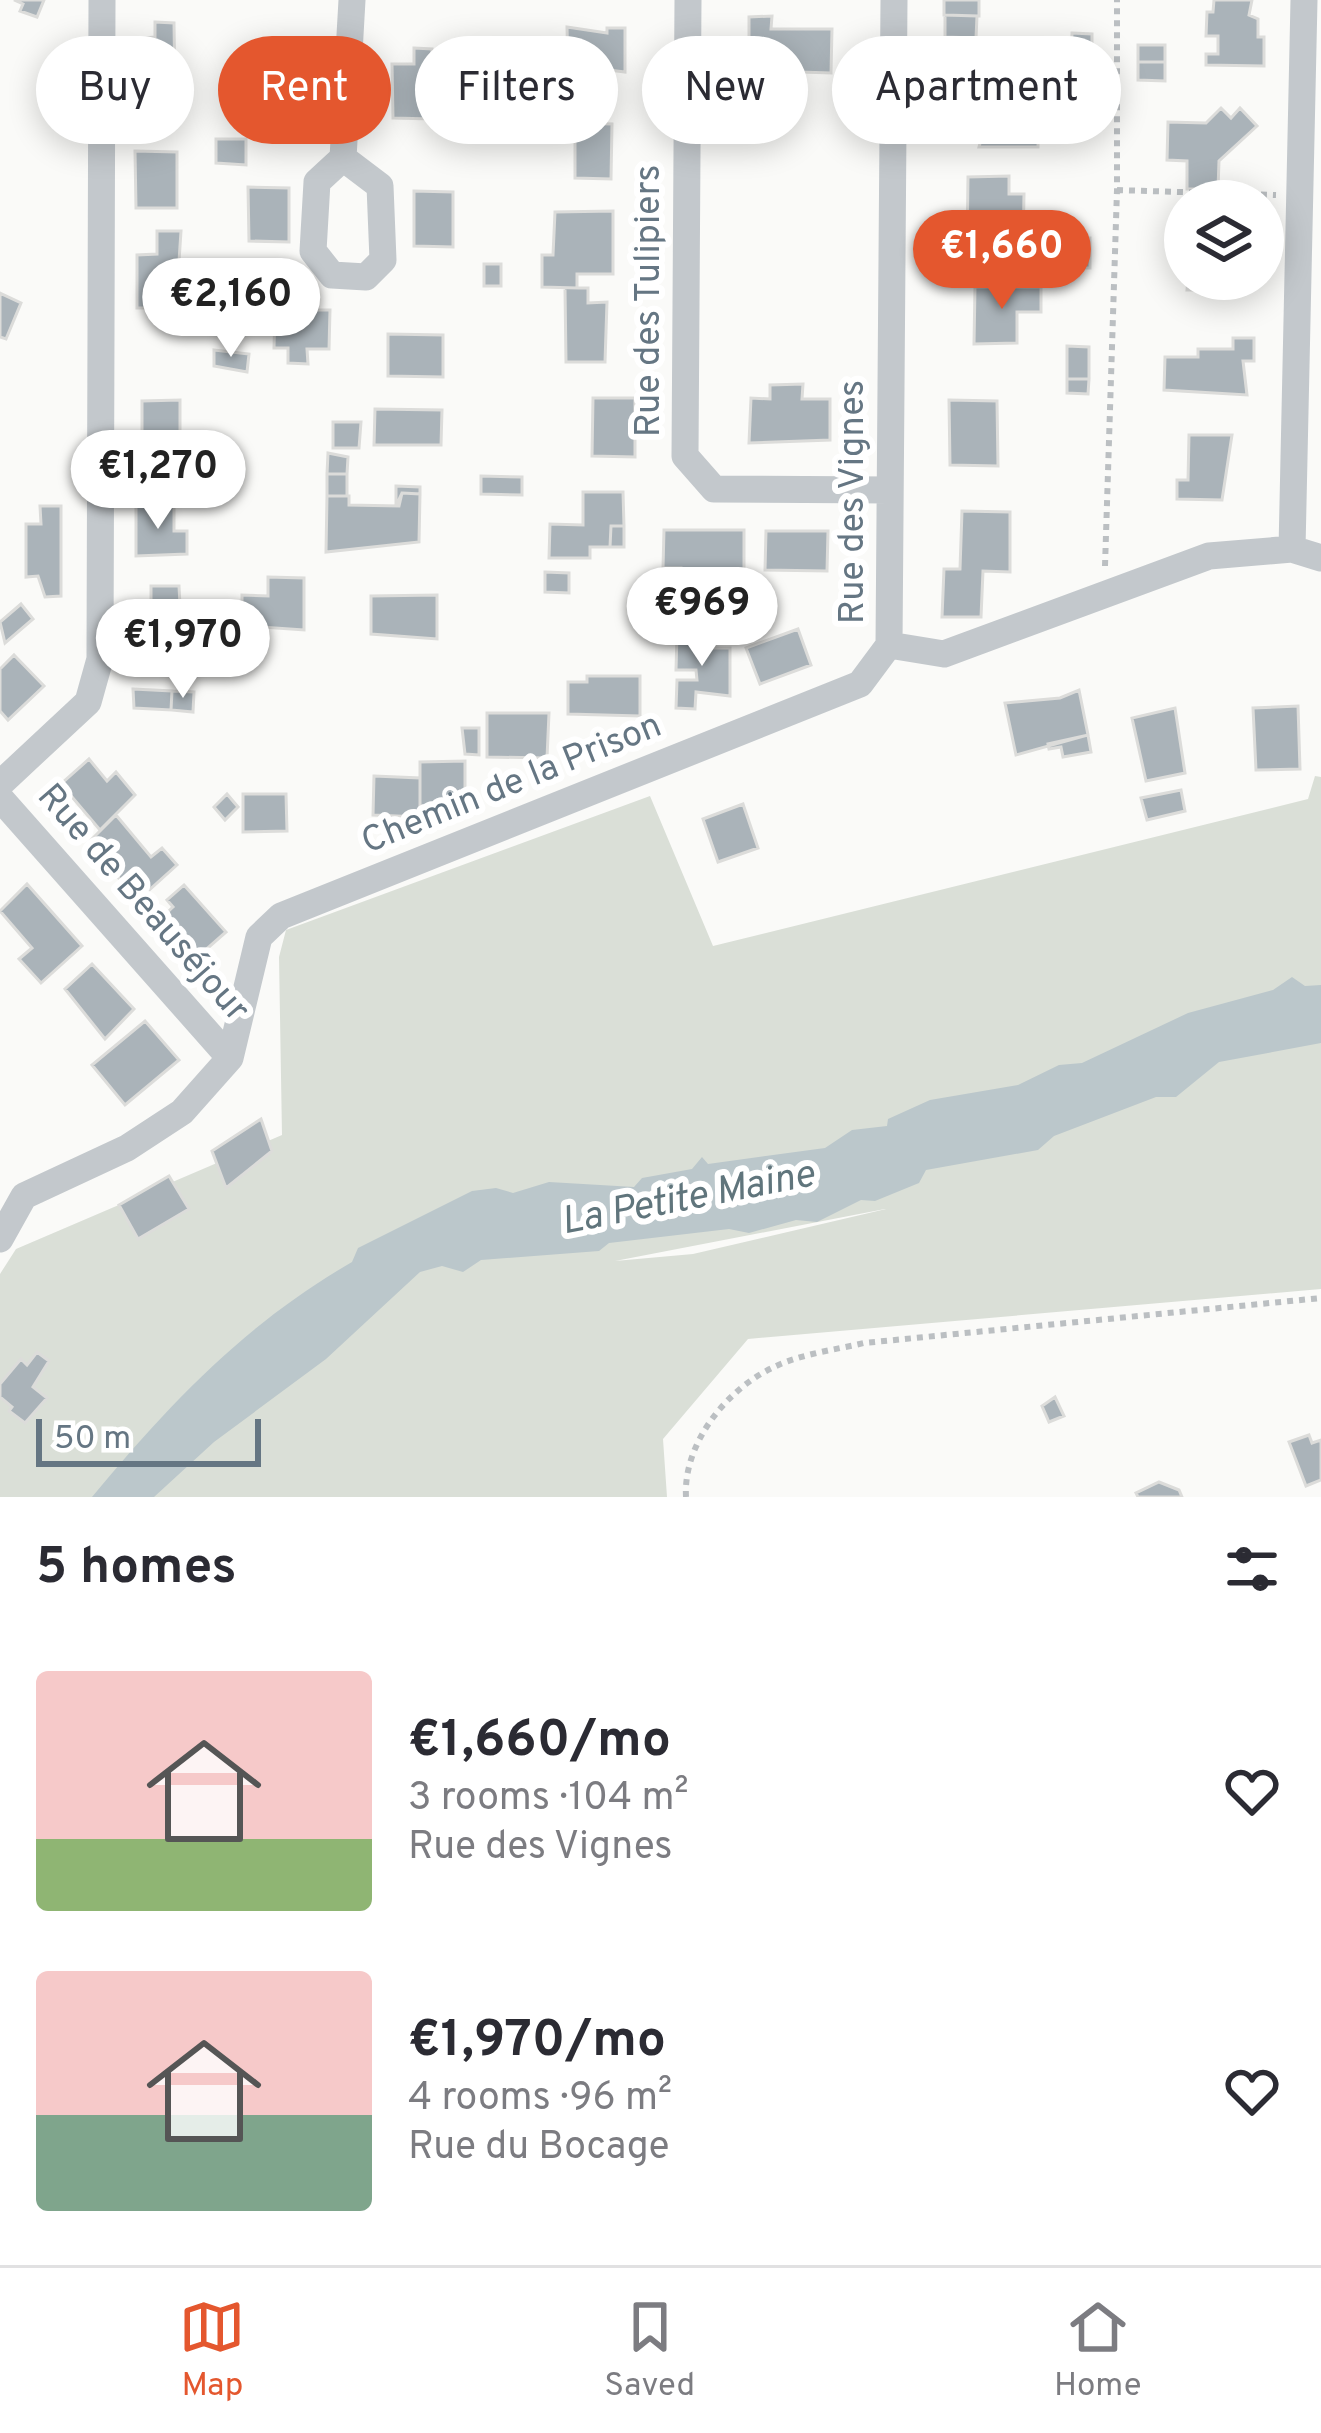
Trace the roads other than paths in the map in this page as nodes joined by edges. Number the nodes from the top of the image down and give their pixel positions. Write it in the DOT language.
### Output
graph roads {
  1 [pos="102,0"];
  2 [pos="352,0"];
  3 [pos="688,0"];
  4 [pos="894,0"];
  5 [pos="1304,0"];
  6 [pos="344,158"];
  7 [pos="1308,356"];
  8 [pos="890,490"];
  9 [pos="1292,549"];
  10 [pos="1321,558"];
  11 [pos="890,645"];
  12 [pos="0,784"];
  13 [pos="0,798"];
  14 [pos="230,1058"];
  15 [pos="12,1189"];
  16 [pos="0,1239"];
  1 -- 12 [label="street"];
  2 -- 6 [label="street"];
  3 -- 8 [label="street, Rue des Tulipiers"];
  4 -- 8 [label="street, Rue des Vignes"];
  5 -- 7 [label="street"];
  7 -- 9 [label="street"];
  8 -- 11 [label="street, Rue des Vignes"];
  9 -- 10 [label="street"];
  9 -- 11 [label="street"];
  11 -- 14 [label="street, Chemin de la Prison"];
  13 -- 14 [label="street, Rue de Beauséjour"];
  14 -- 15 [label="street, Chemin de la Prison"];
  15 -- 16 [label="street, Chemin de la Prison"];
}
